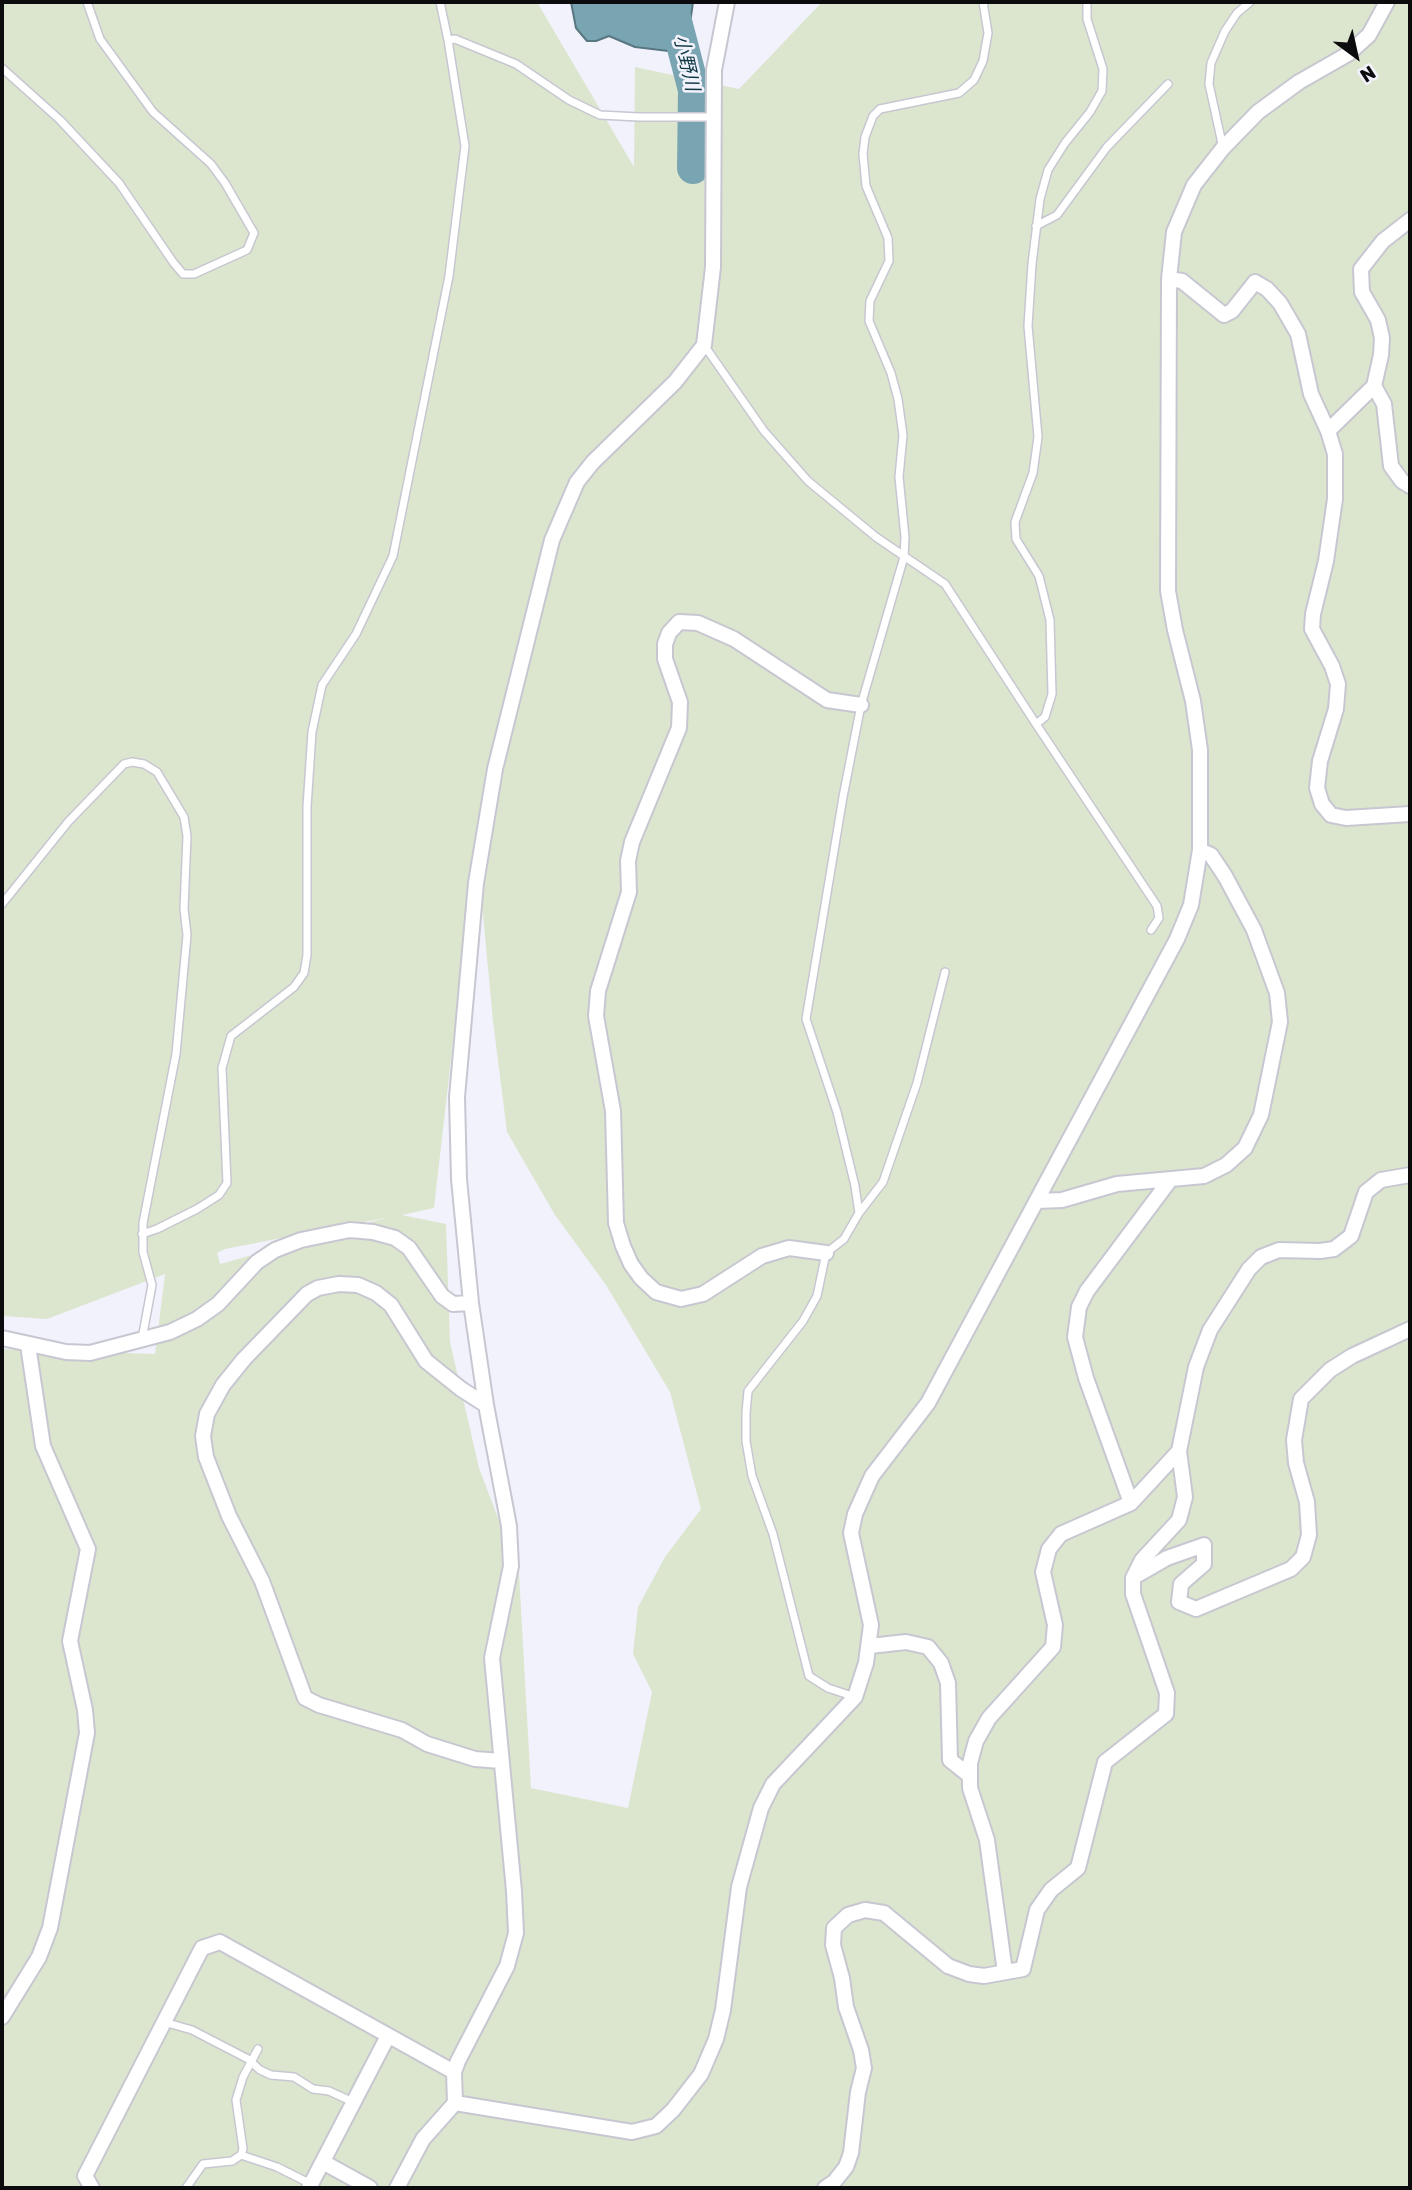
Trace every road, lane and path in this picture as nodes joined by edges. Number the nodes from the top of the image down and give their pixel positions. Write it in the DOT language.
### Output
graph roads {
  1 [pos="87,2"];
  2 [pos="440,2"];
  3 [pos="727,2"];
  4 [pos="984,2"];
  5 [pos="1087,2"];
  6 [pos="1250,2"];
  7 [pos="1387,2"];
  8 [pos="448,40"];
  9 [pos="2,68"];
  10 [pos="1168,84"];
  11 [pos="712,117"];
  12 [pos="1223,148"];
  13 [pos="1410,220"];
  14 [pos="1036,226"];
  15 [pos="1169,279"];
  16 [pos="704,345"];
  17 [pos="1374,386"];
  18 [pos="1328,431"];
  19 [pos="1410,486"];
  20 [pos="904,557"];
  21 [pos="861,705"];
  22 [pos="1036,724"];
  23 [pos="1410,814"];
  24 [pos="1200,850"];
  25 [pos="2,904"];
  26 [pos="1151,930"];
  27 [pos="945,972"];
  28 [pos="1410,1175"];
  29 [pos="1170,1180"];
  30 [pos="1037,1201"];
  31 [pos="859,1213"];
  32 [pos="142,1234"];
  33 [pos="826,1253"];
  34 [pos="471,1303"];
  35 [pos="1410,1329"];
  36 [pos="2,1338"];
  37 [pos="142,1340"];
  38 [pos="28,1345"];
  39 [pos="486,1405"];
  40 [pos="1179,1451"];
  41 [pos="1130,1503"];
  42 [pos="1133,1578"];
  43 [pos="870,1646"];
  44 [pos="855,1697"];
  45 [pos="501,1761"];
  46 [pos="970,1776"];
  47 [pos="1005,1972"];
  48 [pos="2,2017"];
  49 [pos="164,2022"];
  50 [pos="388,2036"];
  51 [pos="258,2049"];
  52 [pos="251,2061"];
  53 [pos="454,2072"];
  54 [pos="353,2102"];
  55 [pos="455,2103"];
  56 [pos="241,2155"];
  57 [pos="323,2162"];
  58 [pos="310,2186"];
  59 [pos="92,2188"];
  60 [pos="186,2188"];
  61 [pos="370,2188"];
  62 [pos="397,2188"];
  63 [pos="825,2188"];
  1 -- 9 [label="lane"];
  2 -- 8 [label="lane"];
  3 -- 11 [label="street"];
  4 -- 20 [label="lane"];
  5 -- 14 [label="lane"];
  6 -- 12 [label="lane"];
  7 -- 12 [label="street"];
  8 -- 11 [label="lane"];
  8 -- 32 [label="lane"];
  10 -- 14 [label="lane"];
  11 -- 16 [label="street"];
  12 -- 15 [label="street"];
  13 -- 17 [label="street"];
  14 -- 22 [label="lane"];
  15 -- 18 [label="street"];
  15 -- 24 [label="street"];
  16 -- 20 [label="lane"];
  16 -- 34 [label="street"];
  17 -- 18 [label="street"];
  17 -- 19 [label="street"];
  18 -- 23 [label="street"];
  20 -- 21 [label="lane"];
  20 -- 22 [label="lane"];
  21 -- 31 [label="lane"];
  21 -- 33 [label="street"];
  22 -- 26 [label="lane"];
  24 -- 29 [label="street"];
  24 -- 30 [label="street"];
  25 -- 32 [label="lane"];
  27 -- 31 [label="lane"];
  28 -- 40 [label="street"];
  29 -- 30 [label="street"];
  29 -- 41 [label="street"];
  30 -- 43 [label="street"];
  31 -- 33 [label="lane"];
  32 -- 37 [label="lane"];
  33 -- 44 [label="lane"];
  34 -- 37 [label="street"];
  34 -- 39 [label="street"];
  35 -- 42 [label="street"];
  36 -- 38 [label="street"];
  37 -- 38 [label="street"];
  38 -- 48 [label="street"];
  39 -- 45 [label="street"];
  39 -- 45 [label="street"];
  40 -- 41 [label="street"];
  40 -- 42 [label="street"];
  41 -- 46 [label="street"];
  42 -- 47 [label="street"];
  43 -- 44 [label="street"];
  43 -- 46 [label="street"];
  44 -- 55 [label="street"];
  45 -- 53 [label="street"];
  46 -- 47 [label="street"];
  47 -- 63 [label="street"];
  49 -- 50 [label="street"];
  49 -- 52 [label="lane"];
  49 -- 59 [label="street"];
  50 -- 53 [label="street"];
  50 -- 54 [label="street"];
  51 -- 52 [label="lane"];
  52 -- 54 [label="lane"];
  52 -- 56 [label="lane"];
  53 -- 55 [label="street"];
  54 -- 57 [label="street"];
  55 -- 62 [label="street"];
  56 -- 58 [label="lane"];
  56 -- 60 [label="lane"];
  57 -- 58 [label="street"];
  57 -- 61 [label="street"];
}
